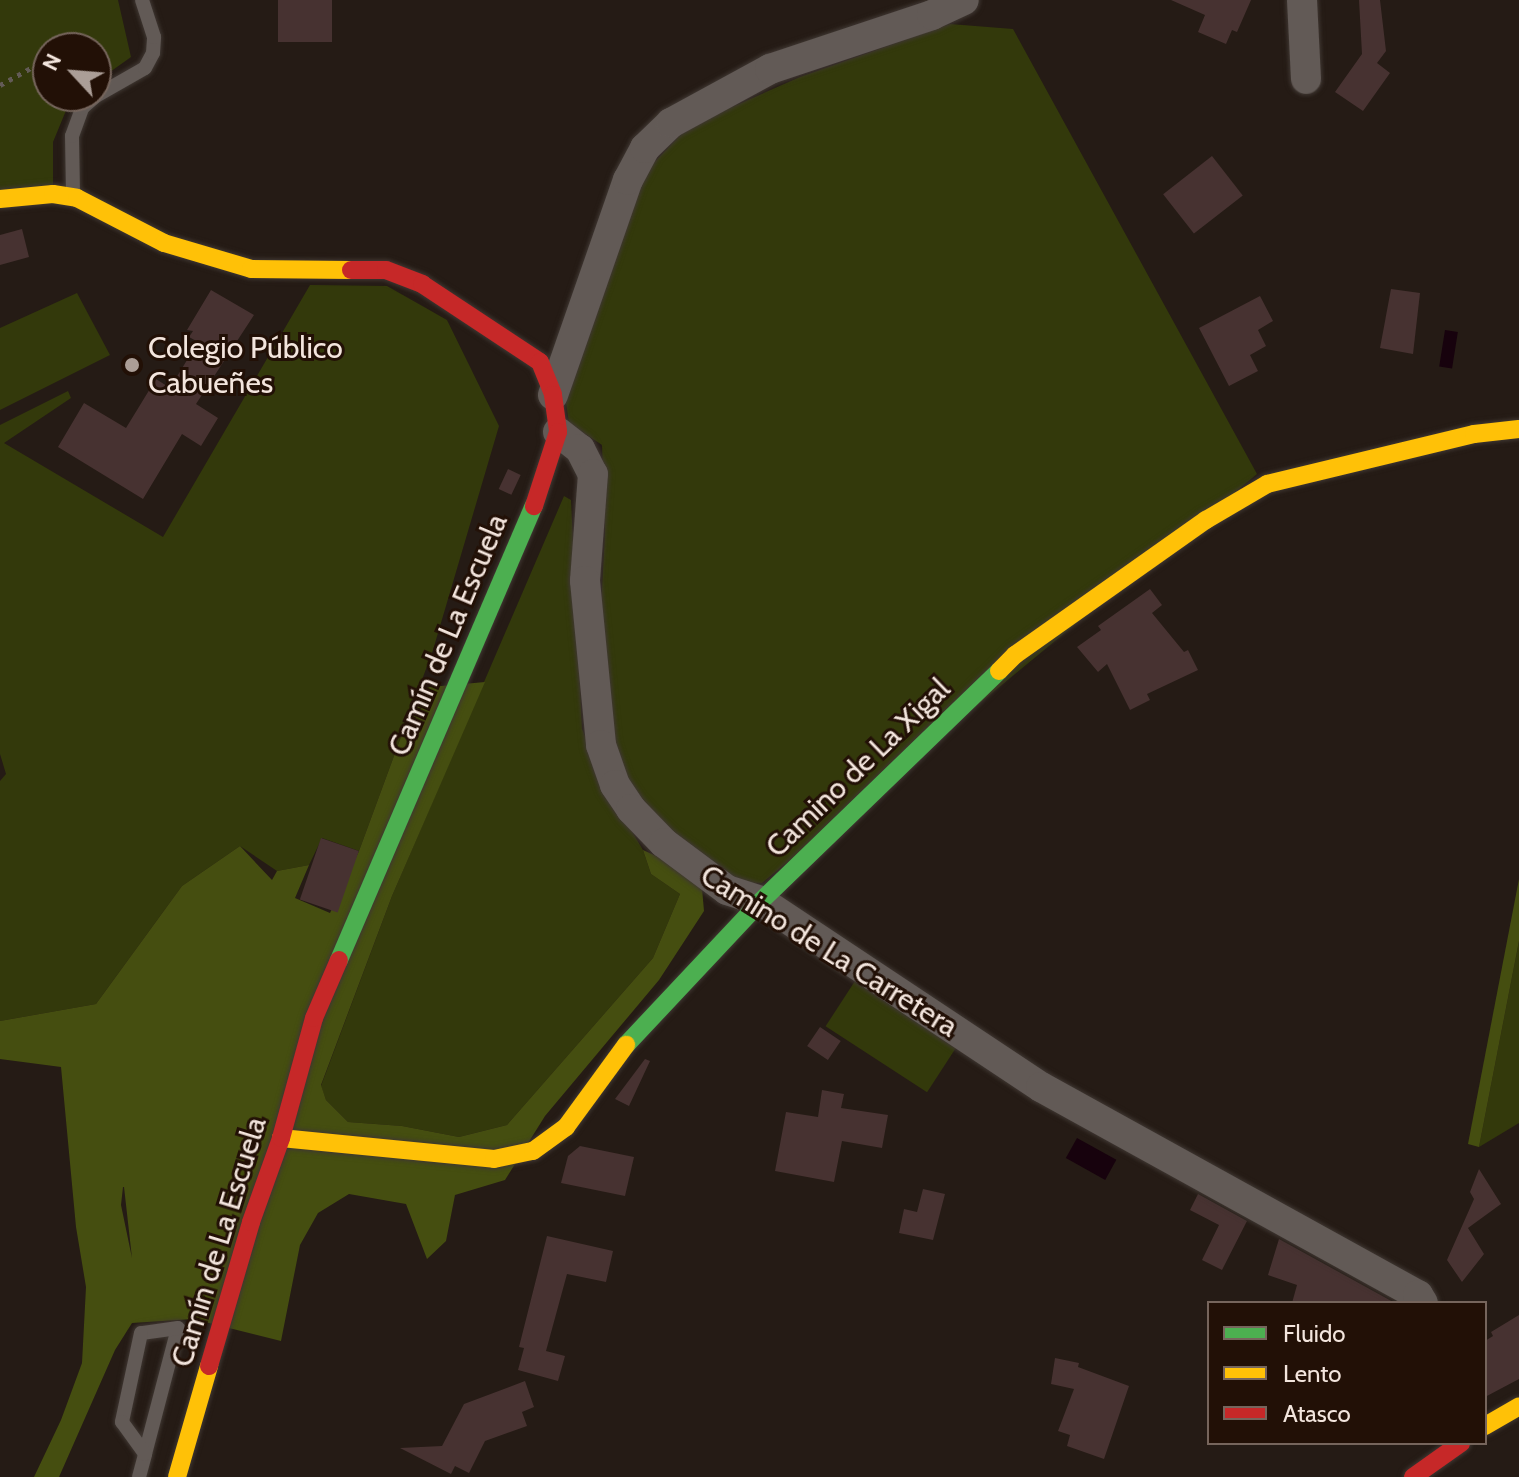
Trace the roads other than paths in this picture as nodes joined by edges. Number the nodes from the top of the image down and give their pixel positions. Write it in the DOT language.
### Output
graph roads {
  1 [pos="142,0"];
  2 [pos="964,0"];
  3 [pos="1302,0"];
  4 [pos="919,10"];
  5 [pos="1306,79"];
  6 [pos="112,87"];
  7 [pos="81,112"];
  8 [pos="73,198"];
  9 [pos="0,199"];
  10 [pos="553,395"];
  11 [pos="1519,429"];
  12 [pos="558,432"];
  13 [pos="761,901"];
  14 [pos="281,1138"];
  15 [pos="1422,1301"];
  16 [pos="1519,1406"];
  17 [pos="1487,1420"];
  18 [pos="1458,1445"];
  19 [pos="145,1454"];
  20 [pos="139,1477"];
  21 [pos="177,1477"];
  22 [pos="1413,1477"];
  1 -- 6 [label="lane"];
  2 -- 4 [label="street"];
  3 -- 5 [label="street"];
  4 -- 10 [label="street"];
  7 -- 8 [label="lane"];
  8 -- 9 [label="main road, Camín de La Escuela"];
  8 -- 10 [label="main road, Camín de La Escuela"];
  10 -- 12 [label="main road, Camín de La Escuela"];
  11 -- 13 [label="main road, Camino de La Xigal"];
  12 -- 13 [label="street, Camino de La Carretera"];
  12 -- 14 [label="main road, Camín de La Escuela"];
  13 -- 14 [label="main road, Camino de La Xigal"];
  13 -- 15 [label="street, Camino de La Carretera"];
  14 -- 21 [label="main road, Camín de La Escuela"];
  16 -- 17 [label="main road"];
  18 -- 22 [label="main road"];
  19 -- 19 [label="lane"];
  19 -- 20 [label="lane"];
}
